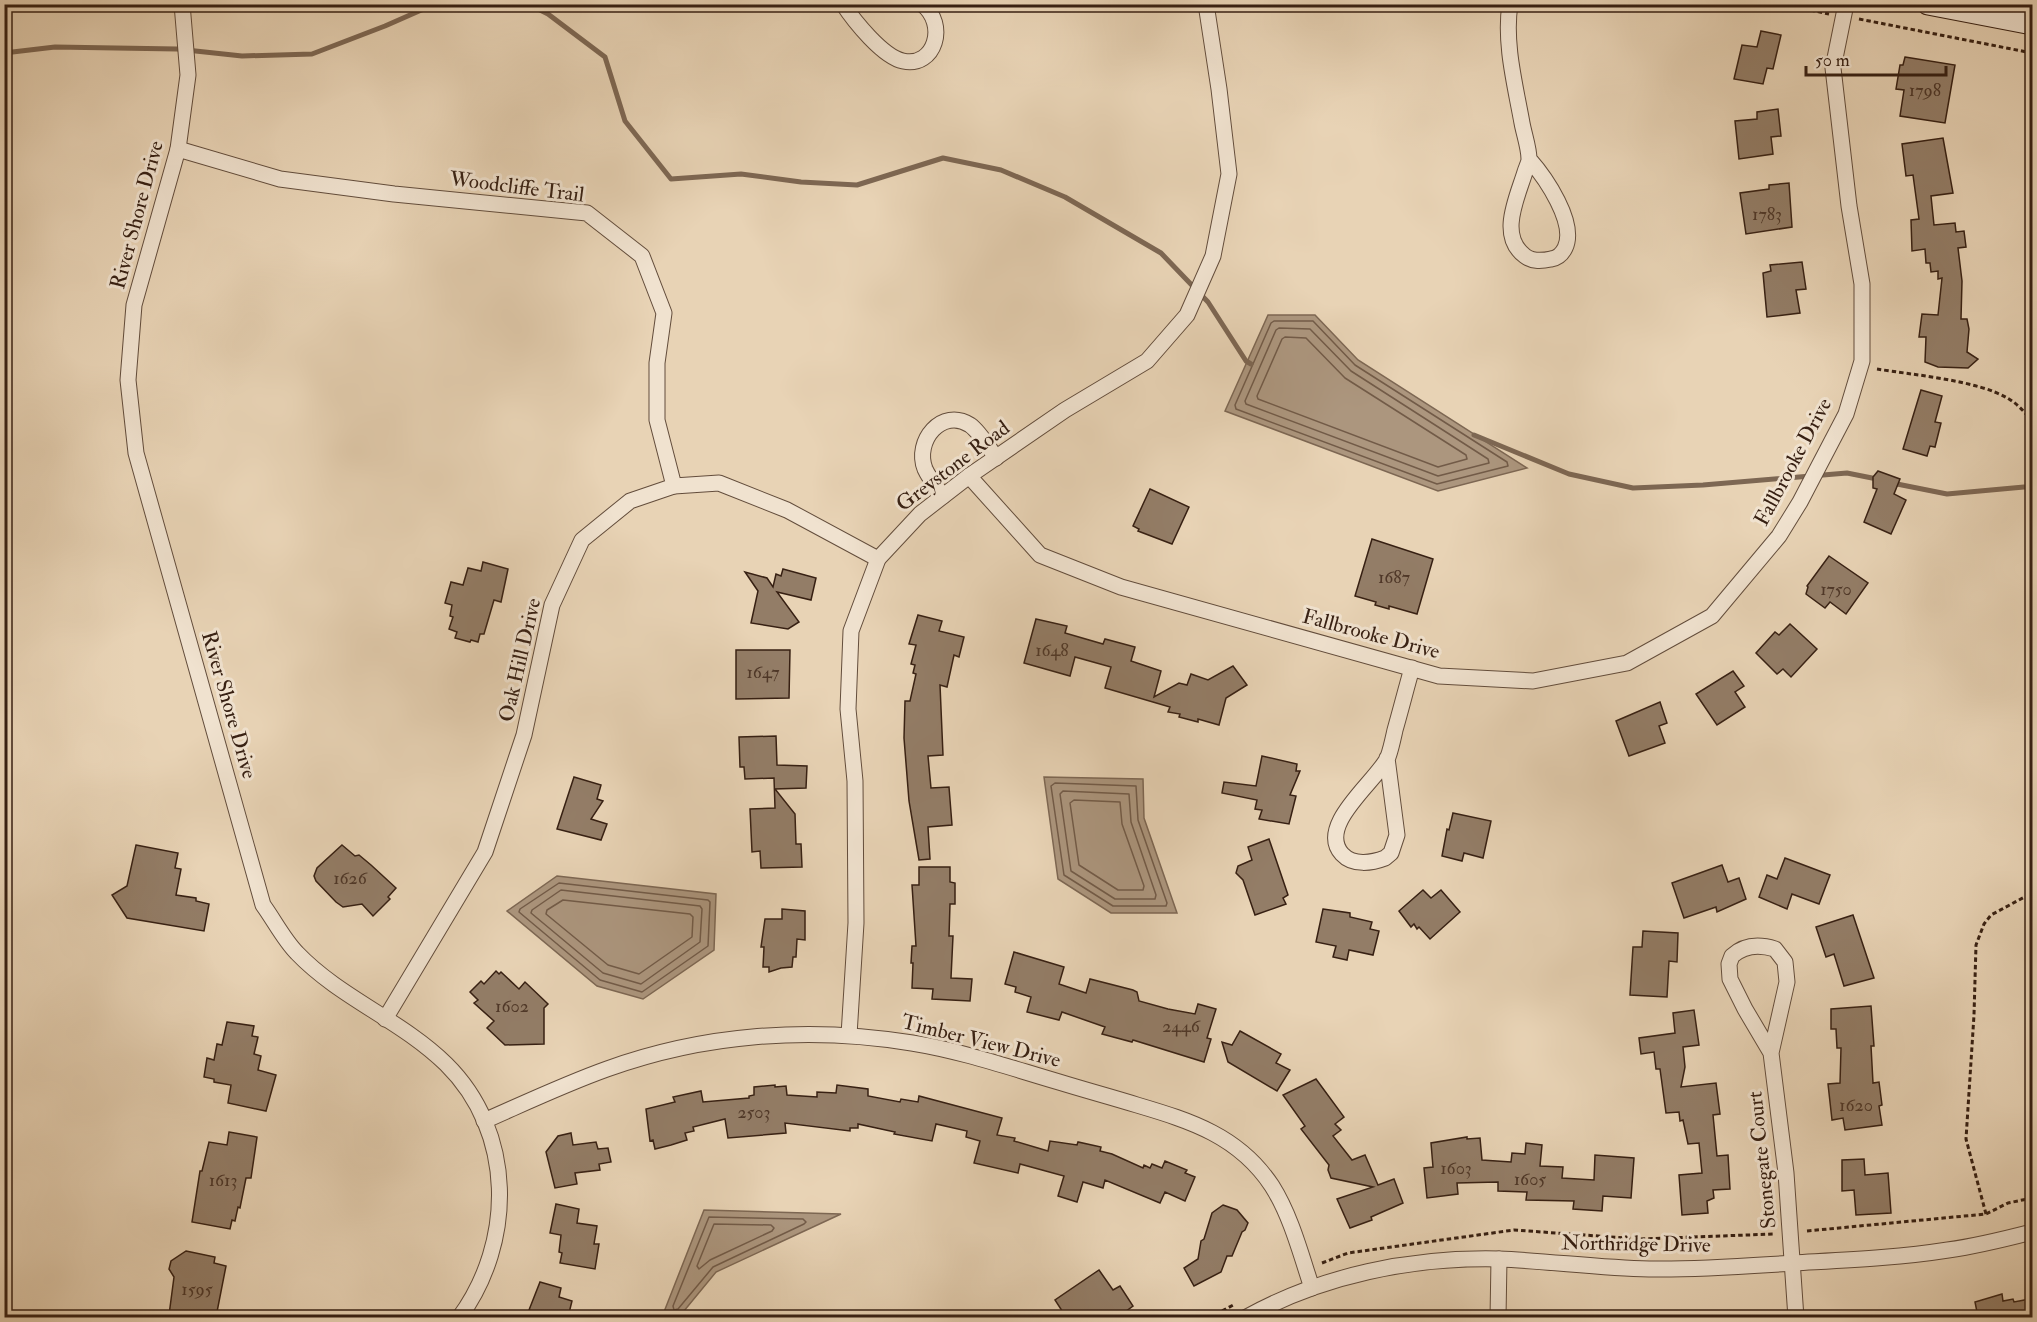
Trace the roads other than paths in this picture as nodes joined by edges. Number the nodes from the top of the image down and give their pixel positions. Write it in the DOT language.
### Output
graph roads {
  1 [pos="182,4"];
  2 [pos="843,4"];
  3 [pos="922,4"];
  4 [pos="1206,4"];
  5 [pos="1510,4"];
  6 [pos="1928,4"];
  7 [pos="1845,10"];
  8 [pos="2032,24"];
  9 [pos="178,149"];
  10 [pos="1529,159"];
  11 [pos="996,458"];
  12 [pos="969,476"];
  13 [pos="675,486"];
  14 [pos="943,496"];
  15 [pos="878,559"];
  16 [pos="1412,668"];
  17 [pos="1387,758"];
  18 [pos="385,1019"];
  19 [pos="849,1035"];
  20 [pos="1771,1053"];
  21 [pos="484,1121"];
  22 [pos="2032,1232"];
  23 [pos="1499,1259"];
  24 [pos="1793,1263"];
  25 [pos="1312,1288"];
  26 [pos="459,1317"];
  27 [pos="1245,1317"];
  28 [pos="1498,1317"];
  29 [pos="1796,1317"];
  1 -- 9 [label="street, River Shore Drive"];
  2 -- 3 [label="street"];
  4 -- 11 [label="street, Greystone Road"];
  5 -- 10 [label="street"];
  6 -- 8 [label="street"];
  7 -- 16 [label="street, Fallbrooke Drive"];
  9 -- 13 [label="street, Woodcliffe Trail"];
  9 -- 18 [label="street, River Shore Drive"];
  10 -- 10 [label="street"];
  11 -- 12 [label="street, Greystone Road"];
  11 -- 14 [label="street"];
  12 -- 14 [label="street, Greystone Road"];
  12 -- 16 [label="street, Fallbrooke Drive"];
  13 -- 15 [label="street, Oak Hill Drive"];
  13 -- 18 [label="street, Oak Hill Drive"];
  14 -- 15 [label="street, Greystone Road"];
  15 -- 19 [label="street, Greystone Road"];
  16 -- 17 [label="street"];
  17 -- 17 [label="street"];
  18 -- 21 [label="street, River Shore Drive"];
  19 -- 21 [label="street, Timber View Drive"];
  19 -- 25 [label="street, Timber View Drive"];
  20 -- 20 [label="street, Stonegate Court"];
  20 -- 24 [label="street, Stonegate Court"];
  21 -- 26 [label="street, River Shore Drive"];
  22 -- 24 [label="street, Northridge Drive"];
  23 -- 24 [label="street, Northridge Drive"];
  23 -- 25 [label="street, Northridge Drive"];
  23 -- 28 [label="street"];
  24 -- 29 [label="street, Stonegate Court"];
  25 -- 27 [label="street, Northridge Drive"];
}
